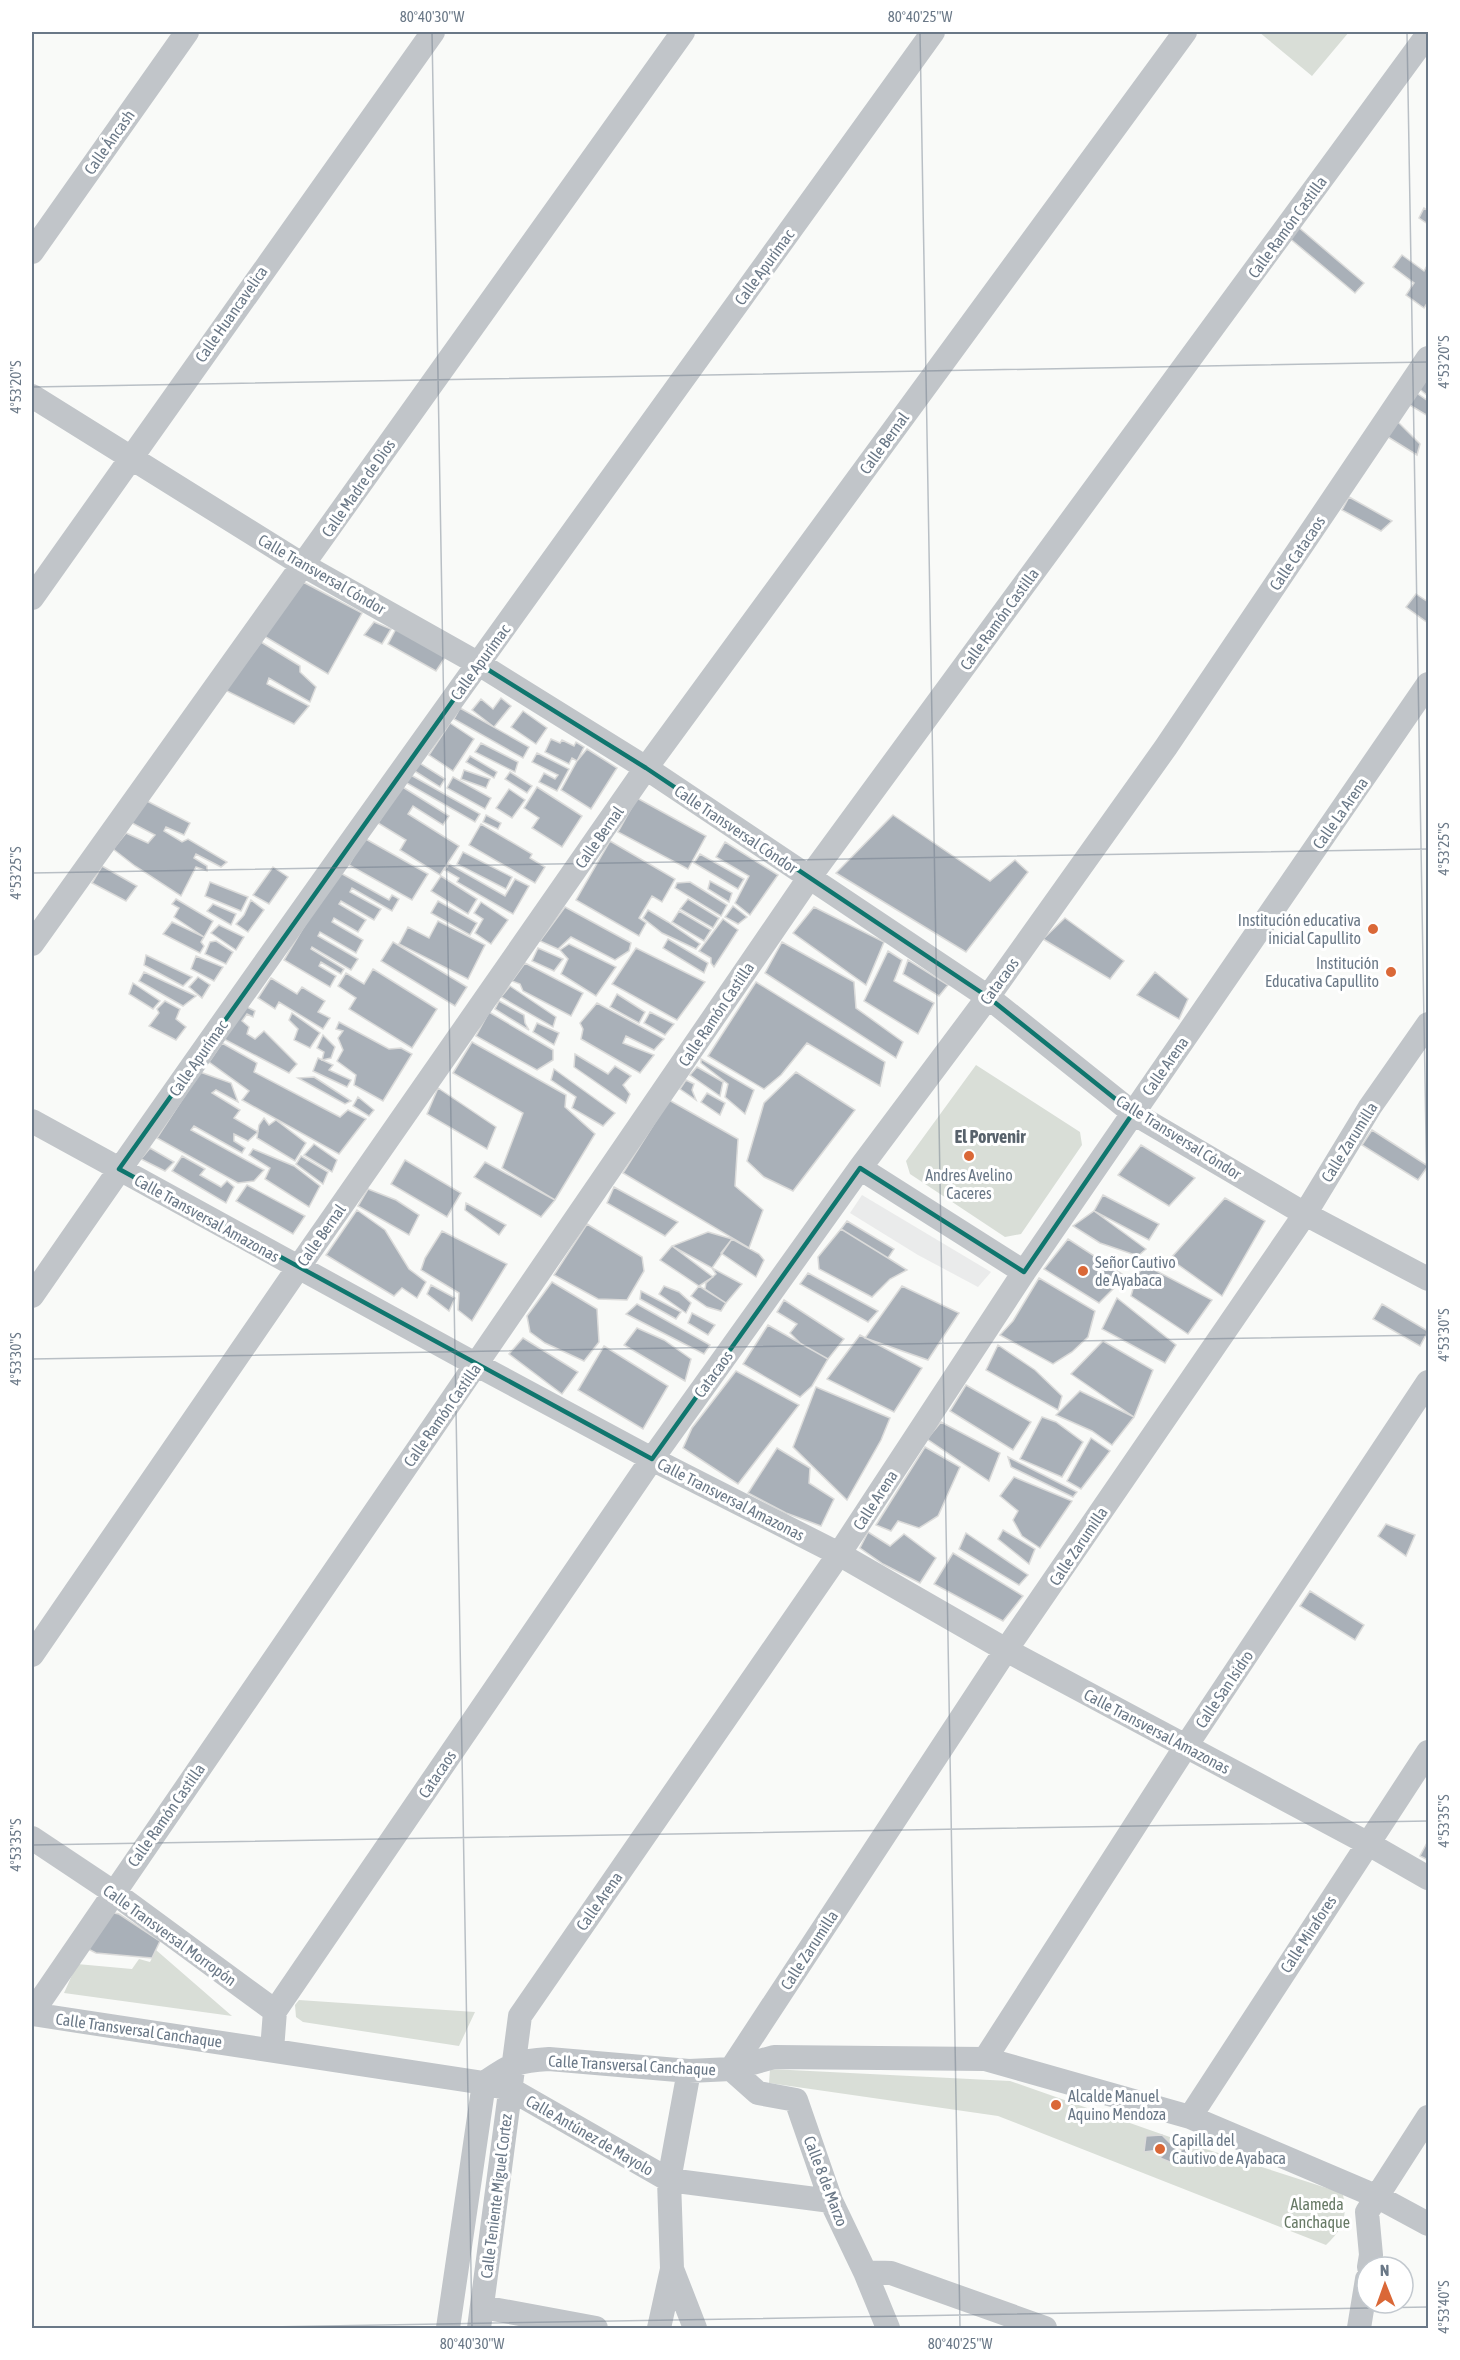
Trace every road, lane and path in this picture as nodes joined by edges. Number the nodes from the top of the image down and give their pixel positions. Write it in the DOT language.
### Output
graph roads {
  1 [pos="187,32"];
  2 [pos="433,32"];
  3 [pos="683,32"];
  4 [pos="933,32"];
  5 [pos="1185,32"];
  6 [pos="1428,34"];
  7 [pos="32,252"];
  8 [pos="1428,358"];
  9 [pos="32,396"];
  10 [pos="130,456"];
  11 [pos="303,565"];
  12 [pos="32,598"];
  13 [pos="479,664"];
  14 [pos="1428,684"];
  15 [pos="1166,747"];
  16 [pos="646,768"];
  17 [pos="809,878"];
  18 [pos="1251,941"];
  19 [pos="32,944"];
  20 [pos="988,998"];
  21 [pos="1428,1024"];
  22 [pos="1133,1113"];
  23 [pos="32,1121"];
  24 [pos="860,1168"];
  25 [pos="119,1169"];
  26 [pos="1305,1214"];
  27 [pos="298,1268"];
  28 [pos="1024,1272"];
  29 [pos="1428,1279"];
  30 [pos="32,1296"];
  31 [pos="477,1365"];
  32 [pos="1428,1382"];
  33 [pos="652,1459"];
  34 [pos="839,1554"];
  35 [pos="1006,1650"];
  36 [pos="32,1655"];
  37 [pos="1186,1746"];
  38 [pos="1428,1752"];
  39 [pos="32,1838"];
  40 [pos="1367,1843"];
  41 [pos="1428,1878"];
  42 [pos="112,1892"];
  43 [pos="275,2011"];
  44 [pos="32,2014"];
  45 [pos="272,2050"];
  46 [pos="985,2059"];
  47 [pos="513,2063"];
  48 [pos="731,2069"];
  49 [pos="689,2071"];
  50 [pos="484,2083"];
  51 [pos="510,2089"];
  52 [pos="1190,2116"];
  53 [pos="1428,2117"];
  54 [pos="669,2180"];
  55 [pos="1378,2197"];
  56 [pos="831,2201"];
  57 [pos="1428,2224"];
  58 [pos="1371,2255"];
  59 [pos="672,2270"];
  60 [pos="865,2272"];
  61 [pos="480,2318"];
  62 [pos="448,2328"];
  63 [pos="596,2328"];
  64 [pos="659,2328"];
  65 [pos="695,2328"];
  66 [pos="888,2328"];
  67 [pos="1045,2328"];
  1 -- 7 [label="street, Calle Áncash"];
  2 -- 10 [label="street, Calle Huancavelica"];
  3 -- 11 [label="street, Calle Madre de Dios"];
  4 -- 13 [label="street, Calle Apurímac"];
  5 -- 16 [label="street, Calle Bernal"];
  6 -- 17 [label="street, Calle Ramón Castilla"];
  8 -- 15 [label="street, Calle Catacaos"];
  9 -- 10 [label="street, Calle Transversal Cóndor"];
  10 -- 11 [label="street, Calle Transversal Cóndor"];
  10 -- 12 [label="street, Calle Huancavelica"];
  11 -- 13 [label="street, Calle Transversal Cóndor"];
  11 -- 19 [label="street, Calle Madre de Dios"];
  13 -- 16 [label="street, Calle Transversal Cóndor"];
  13 -- 25 [label="street, Calle Apurímac"];
  14 -- 18 [label="street, Calle La Arena"];
  15 -- 20 [label="street, Catacaos"];
  16 -- 17 [label="street, Calle Transversal Cóndor"];
  16 -- 27 [label="street, Calle Bernal"];
  17 -- 20 [label="street, Calle Transversal Cóndor"];
  17 -- 31 [label="street, Calle Ramón Castilla"];
  18 -- 22 [label="street, Calle Arena"];
  20 -- 22 [label="street, Calle Transversal Cóndor"];
  20 -- 24 [label="street, Catacaos"];
  21 -- 26 [label="street, Calle Zarumilla"];
  22 -- 26 [label="street, Calle Transversal Cóndor"];
  22 -- 28 [label="street, Calle Arena"];
  23 -- 25 [label="street, Calle Transversal Amazonas"];
  24 -- 28 [label="street"];
  24 -- 33 [label="street, Catacaos"];
  25 -- 27 [label="street, Calle Transversal Amazonas"];
  25 -- 30 [label="street, Calle Apurímac"];
  26 -- 29 [label="street, Calle Transversal Cóndor"];
  26 -- 35 [label="street, Calle Zarumilla"];
  27 -- 31 [label="street, Calle Transversal Amazonas"];
  27 -- 36 [label="street, Calle Bernal"];
  28 -- 34 [label="street, Calle Arena"];
  31 -- 33 [label="street, Calle Transversal Amazonas"];
  31 -- 42 [label="street, Calle Ramón Castilla"];
  32 -- 37 [label="street, Calle San Isidro"];
  33 -- 34 [label="street, Calle Transversal Amazonas"];
  33 -- 43 [label="street, Catacaos"];
  34 -- 35 [label="street, Calle Transversal Amazonas"];
  34 -- 47 [label="street, Calle Arena"];
  35 -- 37 [label="street, Calle Transversal Amazonas"];
  35 -- 48 [label="street, Calle Zarumilla"];
  37 -- 40 [label="street, Calle Transversal Amazonas"];
  37 -- 46 [label="street, Calle San Isidro"];
  38 -- 40 [label="street, Calle Mirafores"];
  39 -- 42 [label="street, Calle Transversal Morropón"];
  40 -- 41 [label="street, Calle Transversal Amazonas"];
  40 -- 52 [label="street, Calle Mirafores"];
  42 -- 43 [label="street, Calle Transversal Morropón"];
  42 -- 44 [label="street, Calle Ramón Castilla"];
  43 -- 45 [label="street"];
  44 -- 45 [label="street, Calle Transversal Canchaque"];
  45 -- 50 [label="street, Calle Transversal Canchaque"];
  46 -- 48 [label="street, Calle Transversal Canchaque"];
  46 -- 52 [label="street, Calle Transversal Canchaque"];
  47 -- 49 [label="street, Calle Transversal Canchaque"];
  47 -- 50 [label="street, Calle Transversal Canchaque"];
  47 -- 51 [label="street, Calle Teniente Miguel Cortez"];
  48 -- 49 [label="street, Calle Transversal Canchaque"];
  48 -- 56 [label="street, Calle 8 de Marzo"];
  49 -- 54 [label="street"];
  50 -- 51 [label="street, Calle Antúnez de Mayolo"];
  50 -- 62 [label="street, Calle Teniente Miguel Cortez"];
  51 -- 54 [label="street, Calle Antúnez de Mayolo"];
  51 -- 61 [label="street, Calle Teniente Miguel Cortez"];
  52 -- 55 [label="street, Calle Transversal Canchaque"];
  53 -- 55 [label="street"];
  54 -- 56 [label="street"];
  54 -- 59 [label="street"];
  55 -- 57 [label="street, Calle Transversal Canchaque"];
  55 -- 58 [label="street"];
  56 -- 60 [label="street, Calle 8 de Marzo"];
  59 -- 64 [label="street"];
  59 -- 65 [label="street"];
  60 -- 66 [label="street, Calle 8 de Marzo"];
  60 -- 67 [label="street"];
  61 -- 63 [label="street"];
}
